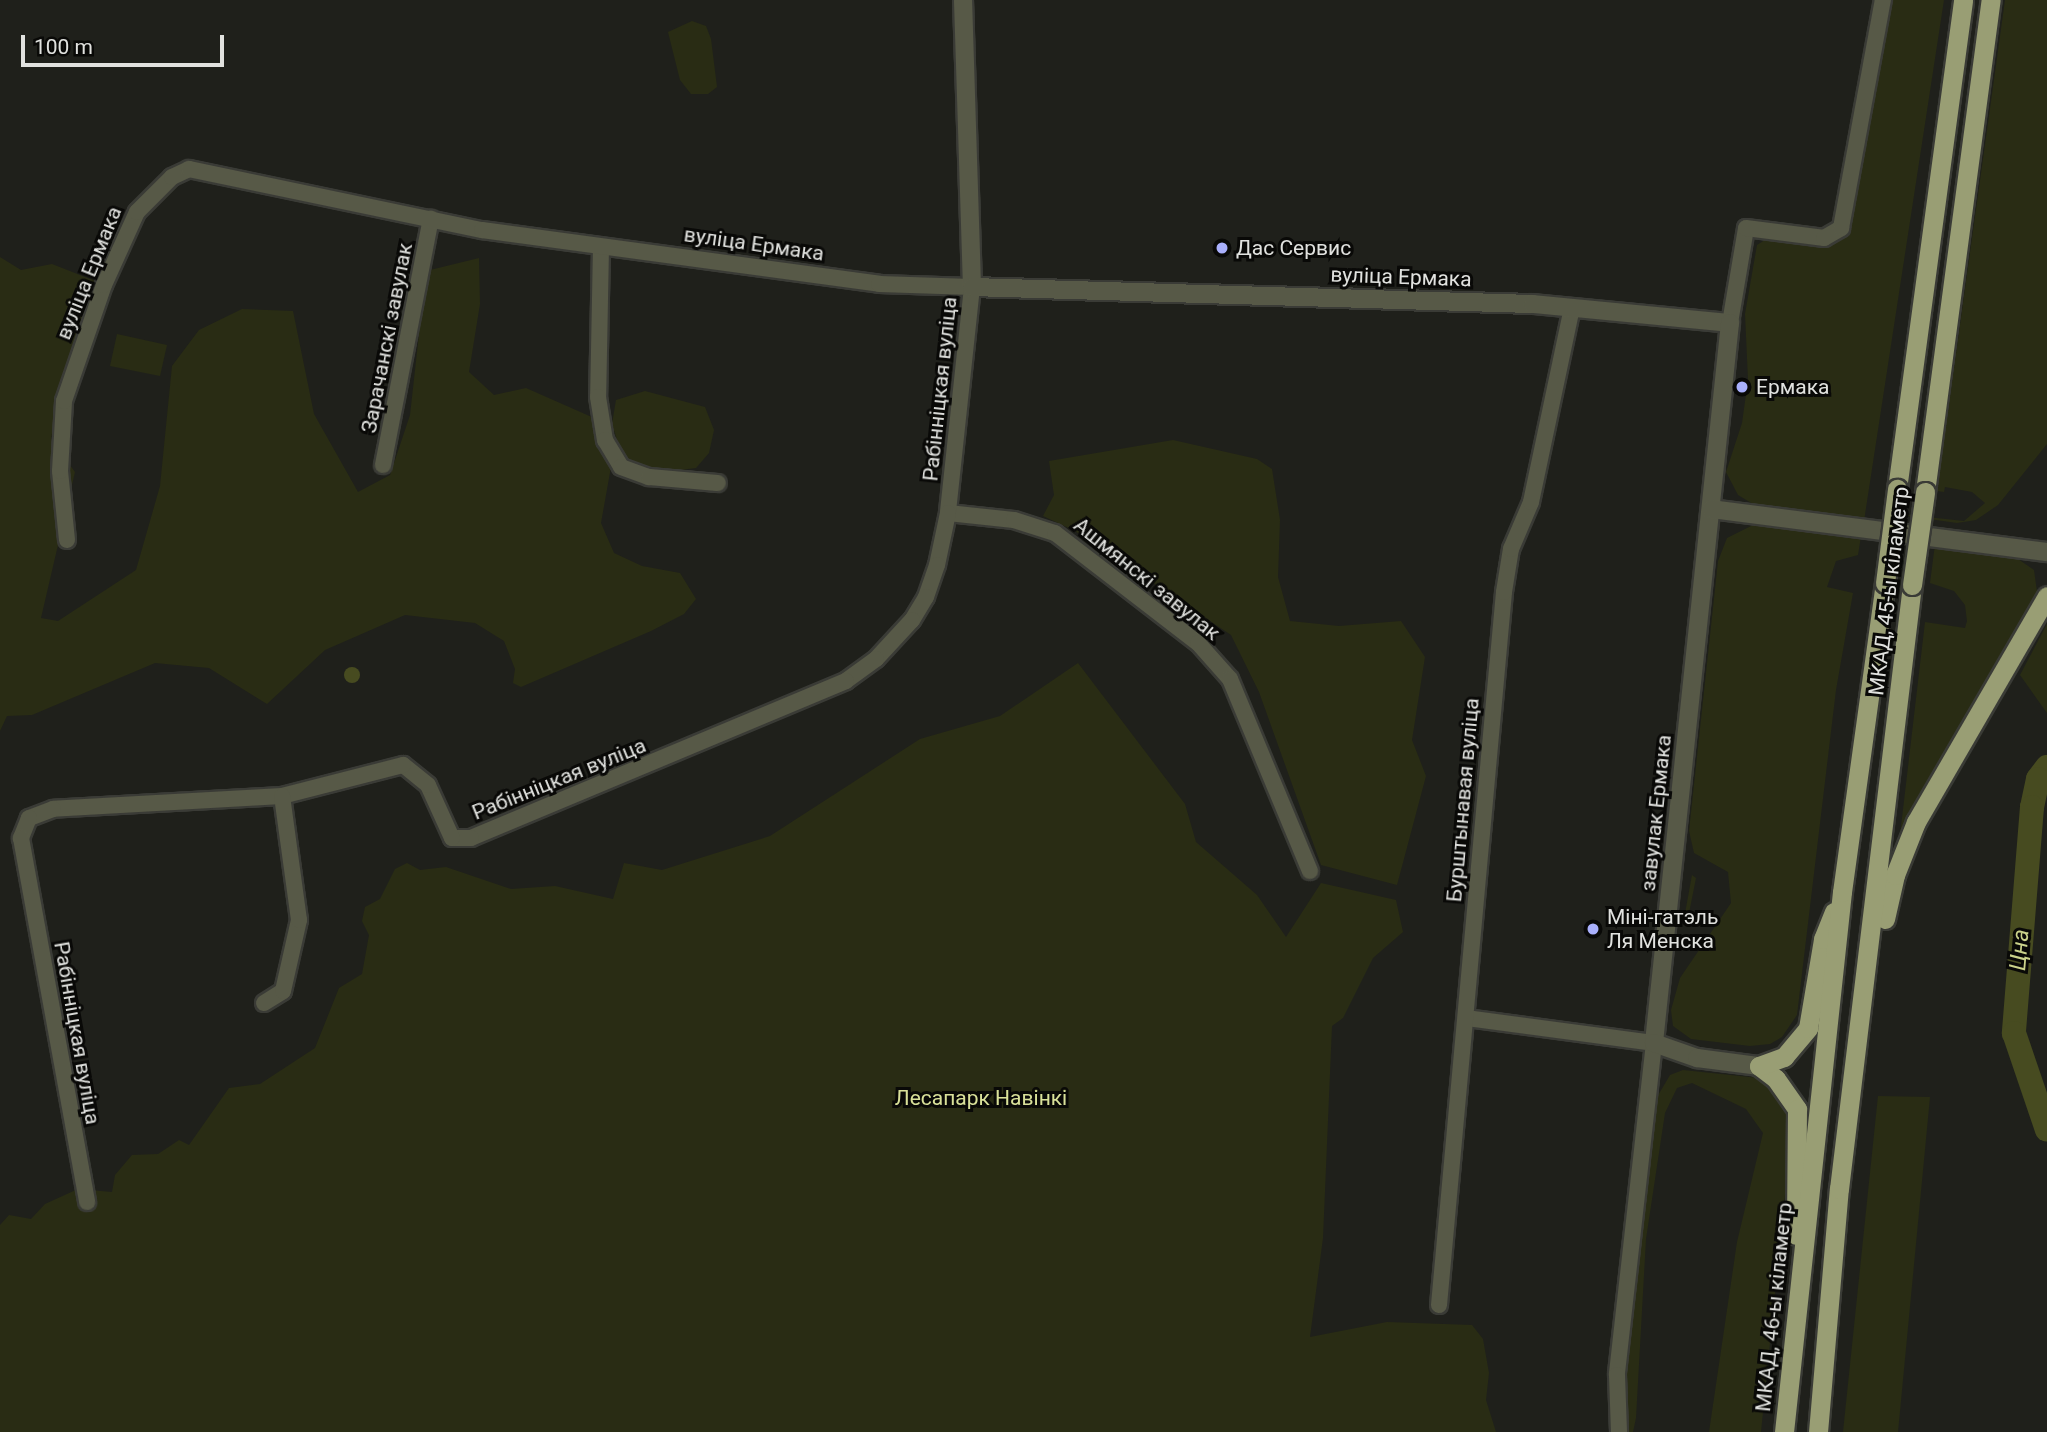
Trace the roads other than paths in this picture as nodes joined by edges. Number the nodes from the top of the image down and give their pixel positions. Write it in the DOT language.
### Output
graph roads {
  1 [pos="963,0"];
  2 [pos="1883,0"];
  3 [pos="1963,0"];
  4 [pos="1992,0"];
  5 [pos="431,219"];
  6 [pos="601,247"];
  7 [pos="972,286"];
  8 [pos="1573,307"];
  9 [pos="1730,323"];
  10 [pos="383,465"];
  11 [pos="718,483"];
  12 [pos="1711,509"];
  13 [pos="948,513"];
  14 [pos="67,540"];
  15 [pos="2047,552"];
  16 [pos="2047,596"];
  17 [pos="282,796"];
  18 [pos="1310,871"];
  19 [pos="1842,892"];
  20 [pos="264,1003"];
  21 [pos="1466,1018"];
  22 [pos="1860,1022"];
  23 [pos="1654,1043"];
  24 [pos="1759,1066"];
  25 [pos="1810,1186"];
  26 [pos="87,1202"];
  27 [pos="1799,1279"];
  28 [pos="1438,1305"];
  29 [pos="1619,1432"];
  30 [pos="1784,1432"];
  31 [pos="1818,1432"];
  1 -- 7 [label="street"];
  2 -- 9 [label="street"];
  3 -- 19 [label="highway, МКАД, 45-ы кіламетр, bridge"];
  4 -- 22 [label="highway, МКАД, 45-ы кіламетр, bridge"];
  5 -- 6 [label="street, вуліца Ермака"];
  5 -- 10 [label="street, Зарачанскі завулак"];
  5 -- 14 [label="street, вуліца Ермака"];
  6 -- 7 [label="street, вуліца Ермака"];
  6 -- 11 [label="street"];
  7 -- 8 [label="street, вуліца Ермака"];
  7 -- 13 [label="street, Рабінніцкая вуліца"];
  8 -- 9 [label="street, вуліца Ермака"];
  8 -- 21 [label="street, Бурштынавая вуліца"];
  9 -- 12 [label="street, завулак Ермака"];
  12 -- 15 [label="street"];
  12 -- 23 [label="street, завулак Ермака"];
  13 -- 17 [label="street, Рабінніцкая вуліца"];
  13 -- 18 [label="street, Ашмянскі завулак"];
  16 -- 22 [label="highway"];
  17 -- 20 [label="street"];
  17 -- 26 [label="street, Рабінніцкая вуліца"];
  19 -- 24 [label="highway"];
  19 -- 25 [label="highway, МКАД, 45-ы кіламетр"];
  21 -- 23 [label="street"];
  21 -- 28 [label="street, Бурштынавая вуліца"];
  22 -- 31 [label="highway, МКАД, 45-ы кіламетр"];
  23 -- 24 [label="street"];
  23 -- 29 [label="street, завулак Ермака"];
  24 -- 27 [label="highway"];
  25 -- 27 [label="highway, МКАД, 46-ы кіламетр"];
  27 -- 30 [label="highway, МКАД, 46-ы кіламетр"];
}
